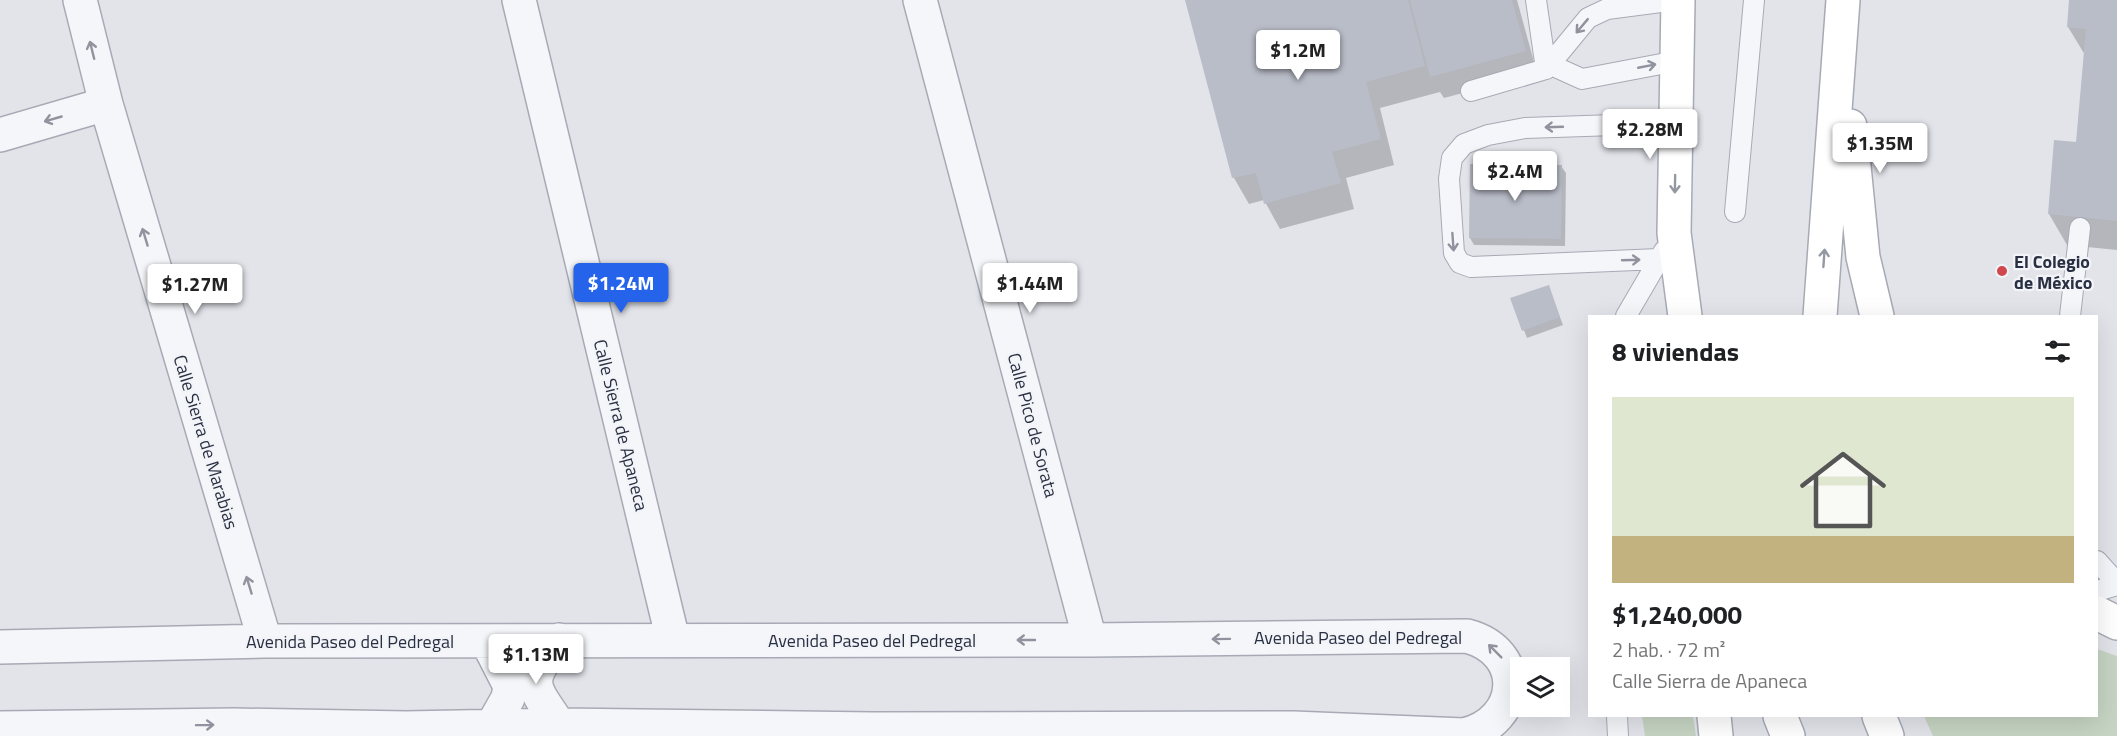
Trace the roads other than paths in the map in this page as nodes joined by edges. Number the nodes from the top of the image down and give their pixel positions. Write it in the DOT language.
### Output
graph roads {
  1 [pos="80,0"];
  2 [pos="519,0"];
  3 [pos="920,0"];
  4 [pos="1536,0"];
  5 [pos="1677,0"];
  6 [pos="1754,0"];
  7 [pos="1844,1"];
  8 [pos="1841,39"];
  9 [pos="1677,61"];
  10 [pos="1549,67"];
  11 [pos="1471,92"];
  12 [pos="106,104"];
  13 [pos="1676,123"];
  14 [pos="0,135"];
  15 [pos="1736,212"];
  16 [pos="2080,228"];
  17 [pos="1667,246"];
  18 [pos="1627,315"];
  19 [pos="1685,315"];
  20 [pos="1820,315"];
  21 [pos="1877,315"];
  22 [pos="2070,315"];
  23 [pos="2098,562"];
  24 [pos="2117,584"];
  25 [pos="2098,591"];
  26 [pos="2098,614"];
  27 [pos="2117,623"];
  28 [pos="559,640"];
  29 [pos="673,640"];
  30 [pos="1090,640"];
  31 [pos="266,641"];
  32 [pos="487,641"];
  33 [pos="0,647"];
  34 [pos="1617,717"];
  35 [pos="1714,717"];
  36 [pos="1780,717"];
  37 [pos="1879,717"];
  38 [pos="559,725"];
  39 [pos="0,728"];
  40 [pos="491,728"];
  41 [pos="405,732"];
  42 [pos="872,732"];
  43 [pos="1292,732"];
  44 [pos="1618,736"];
  45 [pos="1716,736"];
  46 [pos="1788,736"];
  47 [pos="1887,736"];
  12 -- 1 [label="street, Calle Sierra de Marabias, one-way"];
  2 -- 29 [label="street, Calle Sierra de Apaneca"];
  3 -- 30 [label="street, Calle Pico de Sorata"];
  4 -- 10 [label="lane"];
  5 -- 9 [label="main road"];
  5 -- 10 [label="lane, one-way"];
  6 -- 15 [label="lane"];
  7 -- 8 [label="main road"];
  20 -- 8 [label="main road, one-way"];
  8 -- 21 [label="main road"];
  10 -- 9 [label="lane, one-way"];
  9 -- 13 [label="main road"];
  10 -- 11 [label="lane"];
  12 -- 14 [label="street, one-way"];
  31 -- 12 [label="street, Calle Sierra de Marabias, one-way"];
  13 -- 17 [label="main road, one-way"];
  13 -- 17 [label="lane, one-way"];
  16 -- 22 [label="lane"];
  17 -- 18 [label="lane"];
  17 -- 19 [label="main road"];
  23 -- 24 [label="lane"];
  24 -- 25 [label="lane"];
  26 -- 27 [label="main road"];
  28 -- 29 [label="street, Avenida Paseo del Pedregal"];
  28 -- 32 [label="street, Avenida Paseo del Pedregal"];
  28 -- 38 [label="street"];
  30 -- 29 [label="street, Avenida Paseo del Pedregal, one-way"];
  43 -- 30 [label="street, Avenida Paseo del Pedregal, one-way"];
  31 -- 32 [label="street, Avenida Paseo del Pedregal"];
  31 -- 33 [label="street, Avenida Paseo del Pedregal"];
  32 -- 40 [label="street"];
  34 -- 44 [label="lane"];
  35 -- 45 [label="main road"];
  36 -- 46 [label="main road"];
  37 -- 47 [label="main road"];
  38 -- 40 [label="street, Avenida Paseo del Pedregal"];
  38 -- 42 [label="street, Avenida Paseo del Pedregal"];
  39 -- 41 [label="street, Avenida Paseo del Pedregal, one-way"];
  40 -- 41 [label="street, Avenida Paseo del Pedregal"];
  42 -- 43 [label="street, Avenida Paseo del Pedregal"];
}
